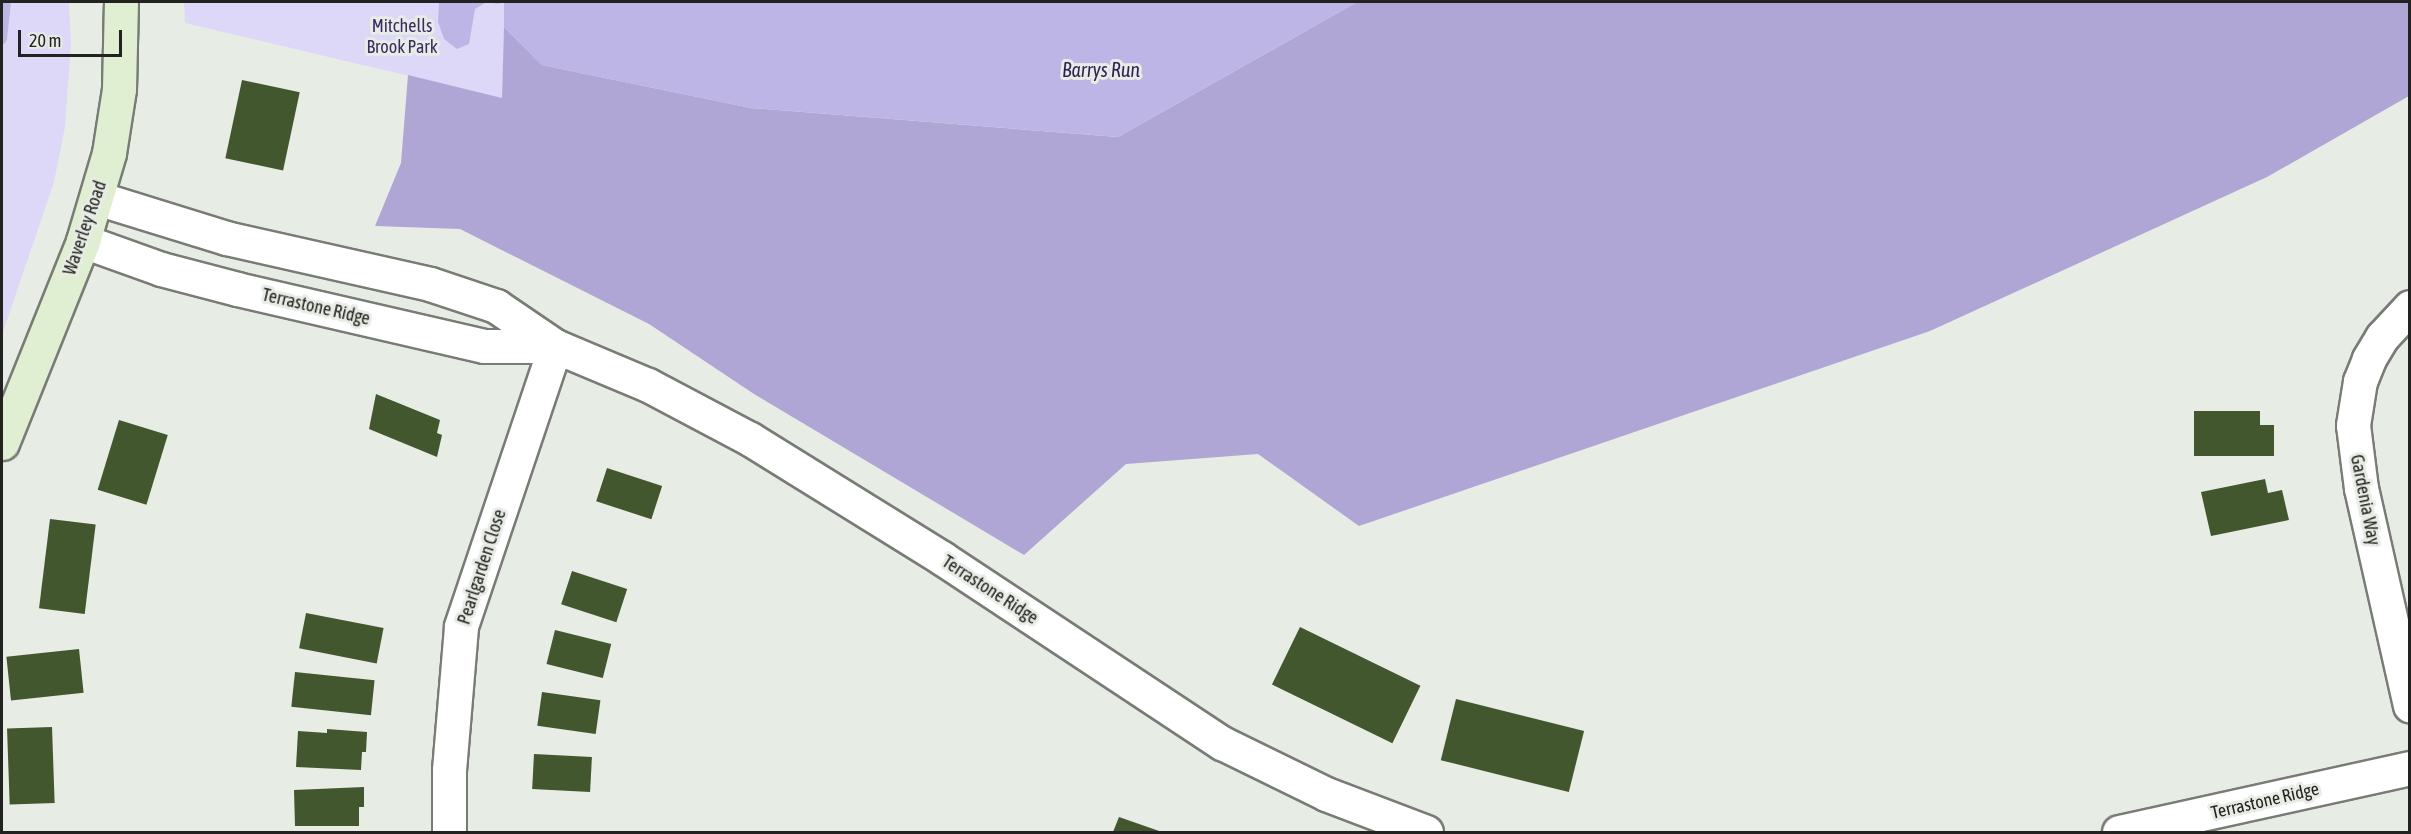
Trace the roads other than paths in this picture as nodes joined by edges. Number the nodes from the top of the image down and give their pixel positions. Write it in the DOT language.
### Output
graph roads {
  1 [pos="121,5"];
  2 [pos="97,198"];
  3 [pos="83,241"];
  4 [pos="2409,307"];
  5 [pos="555,346"];
  6 [pos="2,443"];
  7 [pos="2409,706"];
  8 [pos="2409,768"];
  9 [pos="2153,829"];
  10 [pos="449,832"];
  11 [pos="1426,832"];
  12 [pos="2119,832"];
  1 -- 2 [label="main road, Waverley Road"];
  2 -- 3 [label="main road, Waverley Road"];
  2 -- 5 [label="street, Terrastone Ridge"];
  3 -- 5 [label="street, Terrastone Ridge"];
  3 -- 6 [label="main road, Waverley Road"];
  4 -- 7 [label="street, Gardenia Way"];
  5 -- 10 [label="street, Pearlgarden Close"];
  5 -- 11 [label="street, Terrastone Ridge"];
  8 -- 9 [label="street, Terrastone Ridge"];
  9 -- 12 [label="street, Terrastone Ridge"];
}
